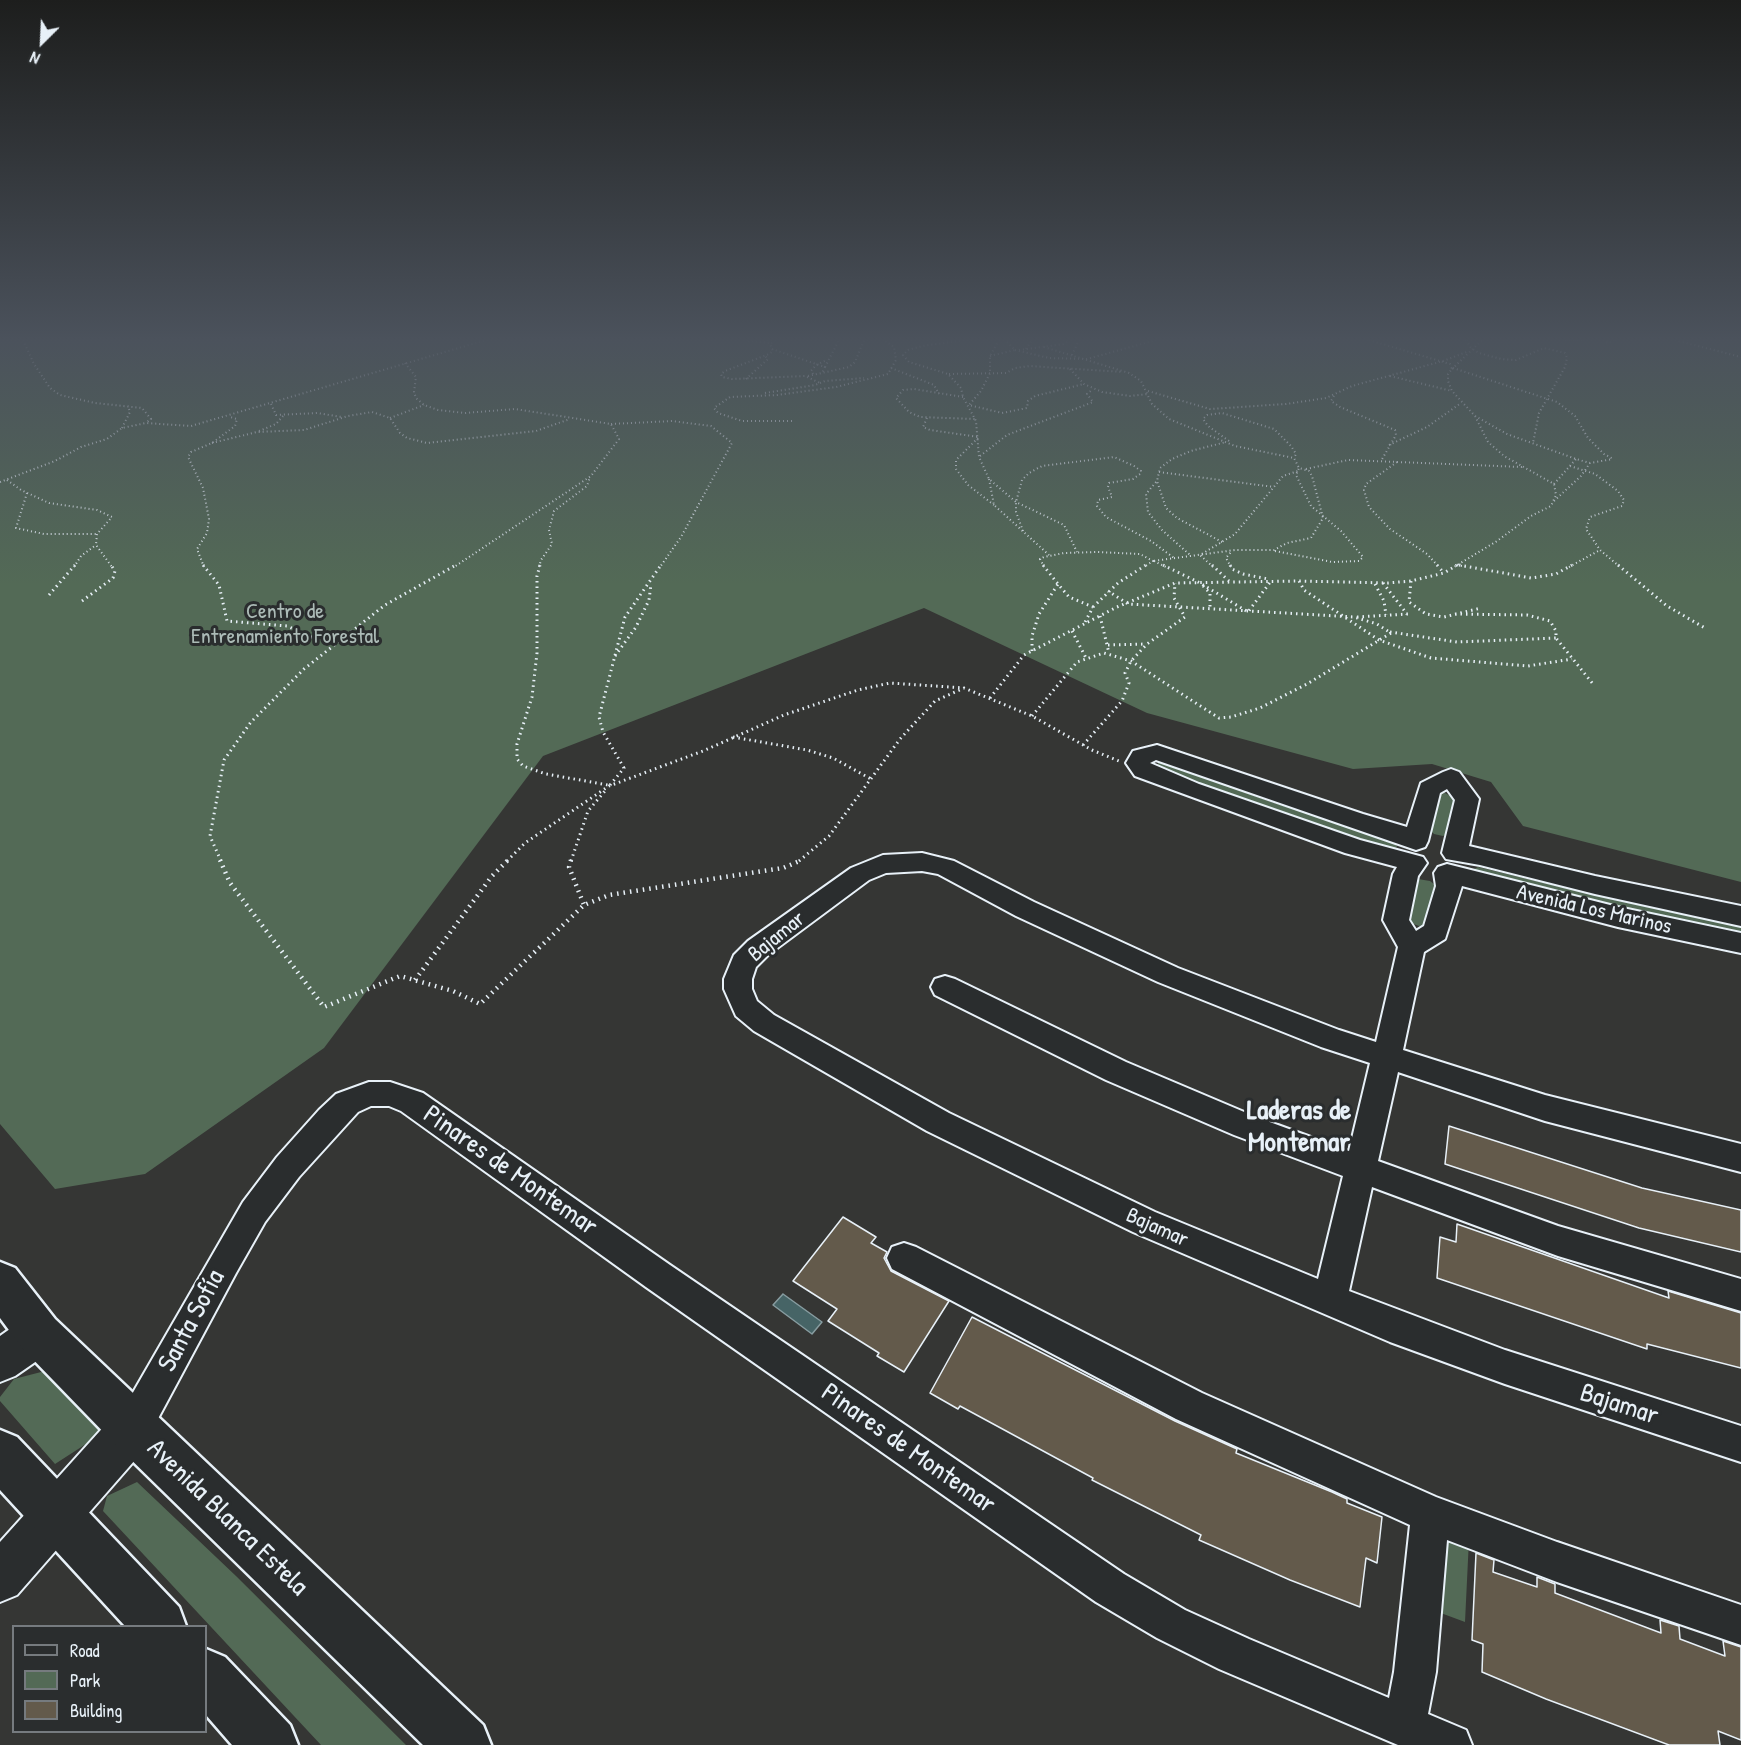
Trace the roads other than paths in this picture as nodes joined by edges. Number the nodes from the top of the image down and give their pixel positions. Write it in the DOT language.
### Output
graph roads {
  1 [pos="1150,762"];
  2 [pos="1415,852"];
  3 [pos="1451,863"];
  4 [pos="1741,916"];
  5 [pos="1741,943"];
  6 [pos="1412,947"];
  7 [pos="945,987"];
  8 [pos="1386,1058"];
  9 [pos="398,1096"];
  10 [pos="1741,1158"];
  11 [pos="1361,1168"];
  12 [pos="904,1258"];
  13 [pos="0,1282"];
  14 [pos="1741,1295"];
  15 [pos="1330,1301"];
  16 [pos="39,1334"];
  17 [pos="0,1361"];
  18 [pos="133,1428"];
  19 [pos="1741,1444"];
  20 [pos="0,1454"];
  21 [pos="1430,1514"];
  22 [pos="57,1516"];
  23 [pos="0,1578"];
  24 [pos="159,1625"];
  25 [pos="1741,1625"];
  26 [pos="207,1677"];
  27 [pos="1404,1726"];
  28 [pos="270,1745"];
  29 [pos="464,1745"];
  30 [pos="1451,1745"];
  1 -- 2 [label="street"];
  2 -- 3 [label="street"];
  2 -- 3 [label="street"];
  2 -- 6 [label="street"];
  3 -- 4 [label="street, Avenida Los Marinos"];
  3 -- 5 [label="street, Avenida Los Marinos"];
  3 -- 6 [label="street"];
  6 -- 8 [label="street"];
  7 -- 11 [label="street"];
  8 -- 10 [label="street, Bajamar"];
  8 -- 11 [label="street"];
  8 -- 15 [label="street, Bajamar"];
  9 -- 18 [label="street, Santa Sofía"];
  9 -- 27 [label="street, Pinares de Montemar"];
  11 -- 14 [label="street"];
  11 -- 15 [label="street"];
  12 -- 21 [label="street"];
  13 -- 16 [label="main road, Avenida Blanca Estela"];
  15 -- 19 [label="street, Bajamar"];
  16 -- 17 [label="street"];
  16 -- 18 [label="main road, Avenida Blanca Estela"];
  18 -- 22 [label="street, Santa Sofía"];
  18 -- 29 [label="main road, Avenida Blanca Estela"];
  20 -- 22 [label="main road"];
  21 -- 25 [label="street"];
  21 -- 27 [label="street"];
  22 -- 23 [label="street, Santa Sofía"];
  22 -- 24 [label="main road"];
  26 -- 28 [label="main road"];
  27 -- 30 [label="street, Pinares de Montemar"];
}
